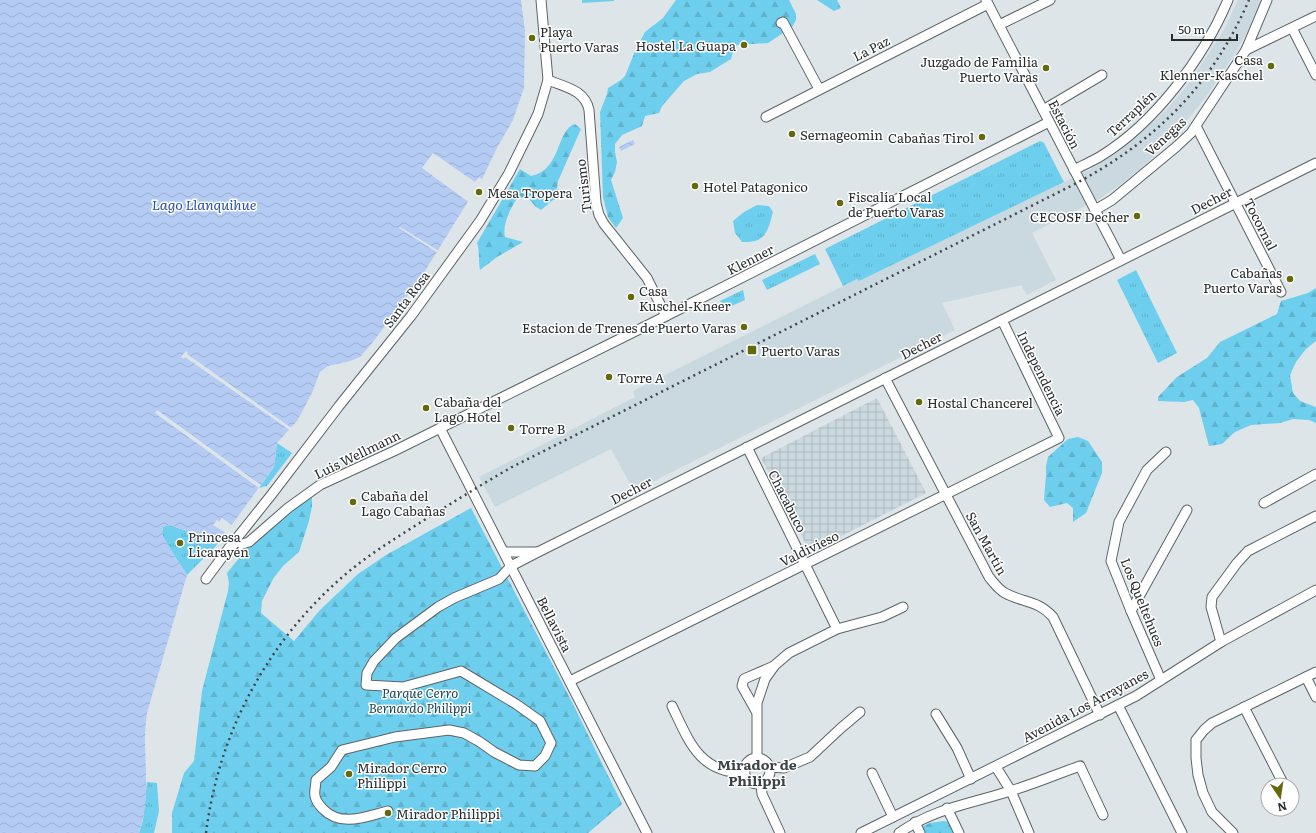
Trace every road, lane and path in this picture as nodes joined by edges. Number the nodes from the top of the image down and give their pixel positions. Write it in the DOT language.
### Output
graph roads {
  1 [pos="541,0"];
  2 [pos="1050,0"];
  3 [pos="1228,0"];
  4 [pos="1267,0"];
  5 [pos="987,2"];
  6 [pos="1316,16"];
  7 [pos="781,23"];
  8 [pos="999,25"];
  9 [pos="1292,28"];
  10 [pos="1246,50"];
  11 [pos="1102,75"];
  12 [pos="1316,75"];
  13 [pos="548,80"];
  14 [pos="820,90"];
  15 [pos="1043,110"];
  16 [pos="766,118"];
  17 [pos="1049,122"];
  18 [pos="1196,126"];
  19 [pos="1316,162"];
  20 [pos="1074,170"];
  21 [pos="1236,203"];
  22 [pos="1095,210"];
  23 [pos="1121,260"];
  24 [pos="1281,292"];
  25 [pos="666,316"];
  26 [pos="1002,320"];
  27 [pos="885,378"];
  28 [pos="440,428"];
  29 [pos="1059,438"];
  30 [pos="747,447"];
  31 [pos="1166,452"];
  32 [pos="1316,474"];
  33 [pos="946,495"];
  34 [pos="1264,503"];
  35 [pos="1187,510"];
  36 [pos="1316,516"];
  37 [pos="228,548"];
  38 [pos="504,552"];
  39 [pos="538,552"];
  40 [pos="805,565"];
  41 [pos="511,566"];
  42 [pos="206,579"];
  43 [pos="1316,590"];
  44 [pos="903,607"];
  45 [pos="1131,611"];
  46 [pos="837,629"];
  47 [pos="1221,642"];
  48 [pos="775,665"];
  49 [pos="1316,672"];
  50 [pos="1306,677"];
  51 [pos="1161,680"];
  52 [pos="570,681"];
  53 [pos="1316,697"];
  54 [pos="1118,705"];
  55 [pos="672,706"];
  56 [pos="1244,707"];
  57 [pos="756,711"];
  58 [pos="860,712"];
  59 [pos="936,714"];
  60 [pos="1100,715"];
  61 [pos="757,758"];
  62 [pos="996,766"];
  63 [pos="770,767"];
  64 [pos="745,773"];
  65 [pos="872,773"];
  66 [pos="1280,777"];
  67 [pos="971,779"];
  68 [pos="761,783"];
  69 [pos="1011,791"];
  70 [pos="947,808"];
  71 [pos="388,811"];
  72 [pos="1103,815"];
  73 [pos="893,817"];
  74 [pos="915,822"];
  75 [pos="647,833"];
  76 [pos="780,833"];
  77 [pos="861,833"];
  78 [pos="899,833"];
  79 [pos="920,833"];
  80 [pos="959,833"];
  81 [pos="1030,833"];
  82 [pos="1182,833"];
  83 [pos="1233,833"];
  1 -- 13 [label="street, Santa Rosa"];
  2 -- 8 [label="street"];
  3 -- 20 [label="street, Terraplén"];
  4 -- 10 [label="street, Venegas"];
  5 -- 8 [label="street, Estación"];
  5 -- 14 [label="street, La Paz"];
  6 -- 9 [label="street"];
  7 -- 14 [label="street"];
  8 -- 15 [label="street, Estación"];
  9 -- 10 [label="street"];
  9 -- 12 [label="street"];
  10 -- 18 [label="street, Venegas"];
  11 -- 15 [label="street"];
  13 -- 25 [label="street, Turismo"];
  13 -- 37 [label="street, Santa Rosa"];
  14 -- 16 [label="street, La Paz"];
  15 -- 17 [label="street, Estación"];
  17 -- 20 [label="street, Estación"];
  17 -- 25 [label="street, Klenner"];
  18 -- 21 [label="street, Tocornal"];
  18 -- 22 [label="street, Venegas"];
  19 -- 21 [label="street, Decher"];
  20 -- 22 [label="street, Estación"];
  21 -- 23 [label="street, Decher"];
  21 -- 24 [label="street, Tocornal"];
  22 -- 23 [label="street, Estación"];
  23 -- 26 [label="street, Decher"];
  25 -- 28 [label="street, Klenner"];
  26 -- 27 [label="street, Decher"];
  26 -- 29 [label="street, Independencia"];
  27 -- 30 [label="street, Decher"];
  27 -- 33 [label="street, San Martín"];
  28 -- 37 [label="street, Luis Wellmann"];
  28 -- 38 [label="street, Bellavista"];
  29 -- 33 [label="street, Valdivieso"];
  30 -- 39 [label="street, Decher"];
  30 -- 40 [label="street, Chacabuco"];
  31 -- 45 [label="street, Los Queltehues"];
  32 -- 34 [label="street"];
  33 -- 40 [label="street, Valdivieso"];
  33 -- 60 [label="street, San Martín"];
  35 -- 45 [label="street"];
  36 -- 47 [label="street"];
  37 -- 42 [label="street, Santa Rosa"];
  38 -- 39 [label="street, Decher"];
  38 -- 41 [label="street, Bellavista"];
  39 -- 41 [label="street, Decher"];
  40 -- 46 [label="street, Chacabuco"];
  40 -- 52 [label="street, Valdivieso"];
  41 -- 52 [label="street, Bellavista"];
  41 -- 71 [label="street, Decher"];
  43 -- 47 [label="street, Avenida Los Arrayanes"];
  44 -- 46 [label="street"];
  45 -- 51 [label="street, Los Queltehues"];
  46 -- 48 [label="street"];
  47 -- 51 [label="street, Avenida Los Arrayanes"];
  48 -- 57 [label="street"];
  48 -- 57 [label="street"];
  49 -- 50 [label="street"];
  50 -- 53 [label="street"];
  50 -- 56 [label="street"];
  51 -- 54 [label="street, Avenida Los Arrayanes"];
  52 -- 75 [label="street, Bellavista"];
  54 -- 60 [label="street, Avenida Los Arrayanes"];
  54 -- 82 [label="street"];
  55 -- 64 [label="street"];
  56 -- 66 [label="street"];
  56 -- 83 [label="street"];
  57 -- 61 [label="street"];
  58 -- 63 [label="street"];
  59 -- 67 [label="street"];
  60 -- 62 [label="street, Avenida Los Arrayanes"];
  61 -- 63 [label="street"];
  61 -- 64 [label="street"];
  62 -- 67 [label="street, Avenida Los Arrayanes"];
  62 -- 69 [label="street"];
  63 -- 68 [label="street"];
  64 -- 68 [label="street"];
  65 -- 73 [label="street"];
  67 -- 73 [label="street, Avenida Los Arrayanes"];
  68 -- 76 [label="street"];
  69 -- 70 [label="street"];
  69 -- 72 [label="street"];
  69 -- 81 [label="street"];
  70 -- 74 [label="street"];
  70 -- 80 [label="street"];
  73 -- 77 [label="street, Avenida Los Arrayanes"];
  74 -- 78 [label="street"];
  74 -- 79 [label="street"];
}
